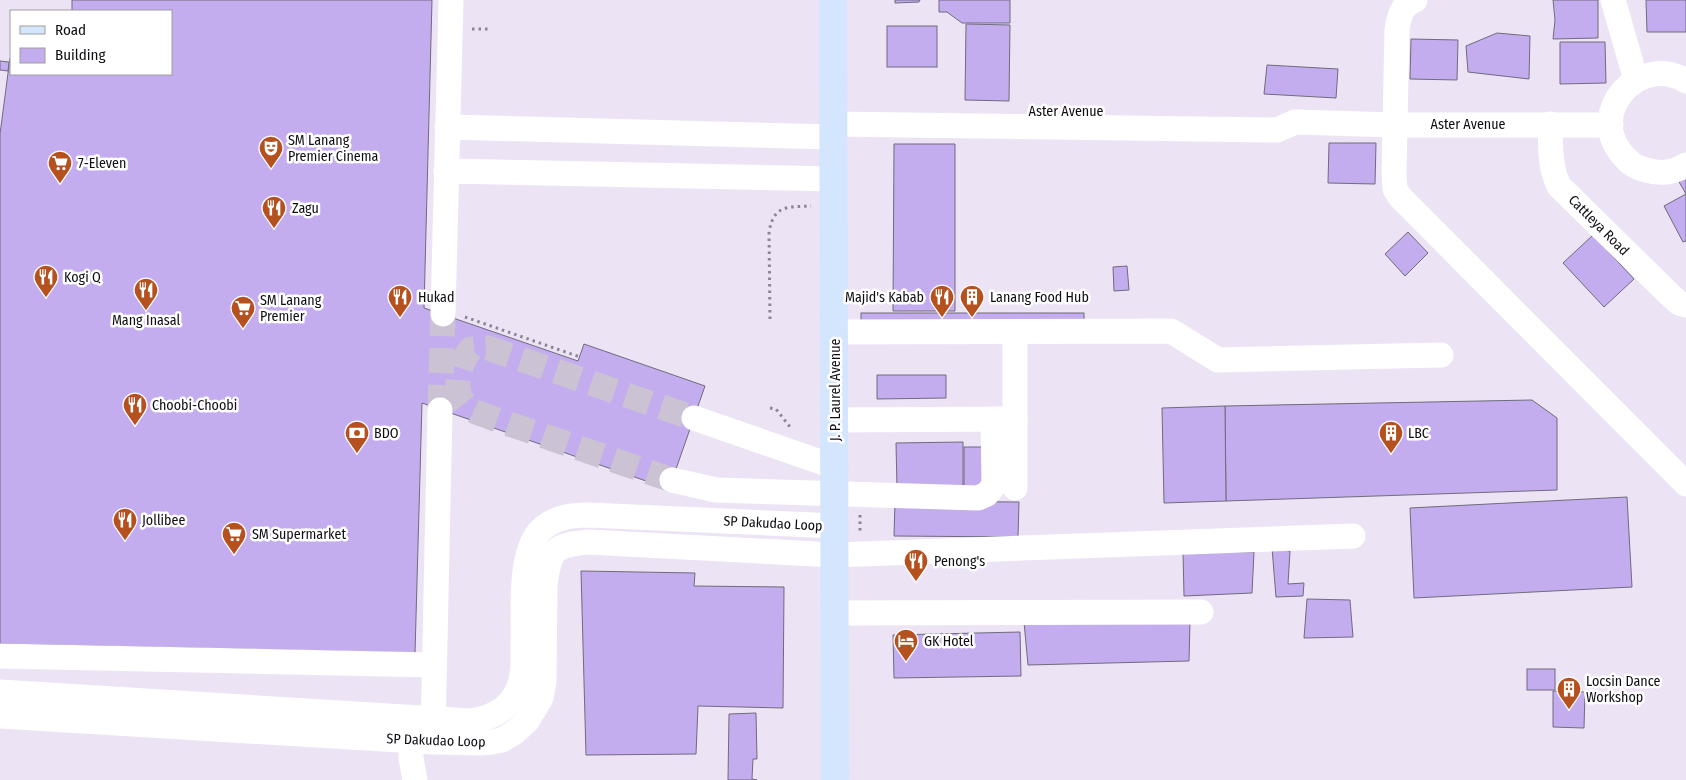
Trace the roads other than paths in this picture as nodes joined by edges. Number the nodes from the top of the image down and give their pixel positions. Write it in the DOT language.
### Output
graph roads {
  1 [pos="450,0"];
  2 [pos="833,0"];
  3 [pos="1415,0"];
  4 [pos="1613,0"];
  5 [pos="1636,80"];
  6 [pos="1686,81"];
  7 [pos="834,123"];
  8 [pos="1395,124"];
  9 [pos="1550,124"];
  10 [pos="1611,125"];
  11 [pos="447,127"];
  12 [pos="1686,165"];
  13 [pos="446,171"];
  14 [pos="834,179"];
  15 [pos="1686,305"];
  16 [pos="443,312"];
  17 [pos="835,332"];
  18 [pos="1015,332"];
  19 [pos="1441,355"];
  20 [pos="440,410"];
  21 [pos="694,418"];
  22 [pos="1004,419"];
  23 [pos="835,420"];
  24 [pos="672,480"];
  25 [pos="835,480"];
  26 [pos="1685,481"];
  27 [pos="1015,488"];
  28 [pos="835,526"];
  29 [pos="542,529"];
  30 [pos="1353,536"];
  31 [pos="558,548"];
  32 [pos="835,555"];
  33 [pos="1201,612"];
  34 [pos="835,613"];
  35 [pos="0,656"];
  36 [pos="434,665"];
  37 [pos="0,692"];
  38 [pos="49,707"];
  39 [pos="0,716"];
  40 [pos="422,729"];
  41 [pos="415,780"];
  42 [pos="835,780"];
  1 -- 11 [label="street"];
  2 -- 7 [label="main road, J. P. Laurel Avenue"];
  3 -- 8 [label="street"];
  4 -- 5 [label="street"];
  5 -- 6 [label="street"];
  5 -- 10 [label="street"];
  7 -- 8 [label="street, Aster Avenue"];
  7 -- 11 [label="street, Aster Avenue"];
  7 -- 14 [label="main road, J. P. Laurel Avenue"];
  8 -- 9 [label="street, Aster Avenue"];
  8 -- 26 [label="street"];
  9 -- 10 [label="street, Aster Avenue"];
  9 -- 15 [label="street, Cattleya Road"];
  10 -- 12 [label="street"];
  11 -- 13 [label="street"];
  13 -- 14 [label="street"];
  13 -- 16 [label="street"];
  14 -- 17 [label="main road, J. P. Laurel Avenue"];
  17 -- 18 [label="street"];
  17 -- 23 [label="main road, J. P. Laurel Avenue"];
  18 -- 19 [label="street"];
  18 -- 22 [label="street"];
  20 -- 36 [label="street"];
  21 -- 25 [label="street"];
  22 -- 23 [label="street"];
  22 -- 25 [label="street"];
  22 -- 27 [label="street"];
  23 -- 25 [label="main road, J. P. Laurel Avenue"];
  24 -- 25 [label="street"];
  25 -- 28 [label="main road, J. P. Laurel Avenue"];
  28 -- 29 [label="street, SP Dakudao Loop"];
  28 -- 32 [label="main road, J. P. Laurel Avenue"];
  29 -- 31 [label="street"];
  29 -- 40 [label="street, SP Dakudao Loop"];
  30 -- 32 [label="street, SP Dakudao Loop"];
  31 -- 32 [label="street, SP Dakudao Loop"];
  31 -- 40 [label="street, SP Dakudao Loop"];
  32 -- 34 [label="main road, J. P. Laurel Avenue"];
  33 -- 34 [label="street"];
  34 -- 42 [label="main road, J. P. Laurel Avenue"];
  35 -- 36 [label="street"];
  36 -- 40 [label="street"];
  37 -- 38 [label="street, SP Dakudao Loop"];
  38 -- 39 [label="street, SP Dakudao Loop"];
  38 -- 40 [label="street, SP Dakudao Loop"];
  40 -- 41 [label="street"];
}
